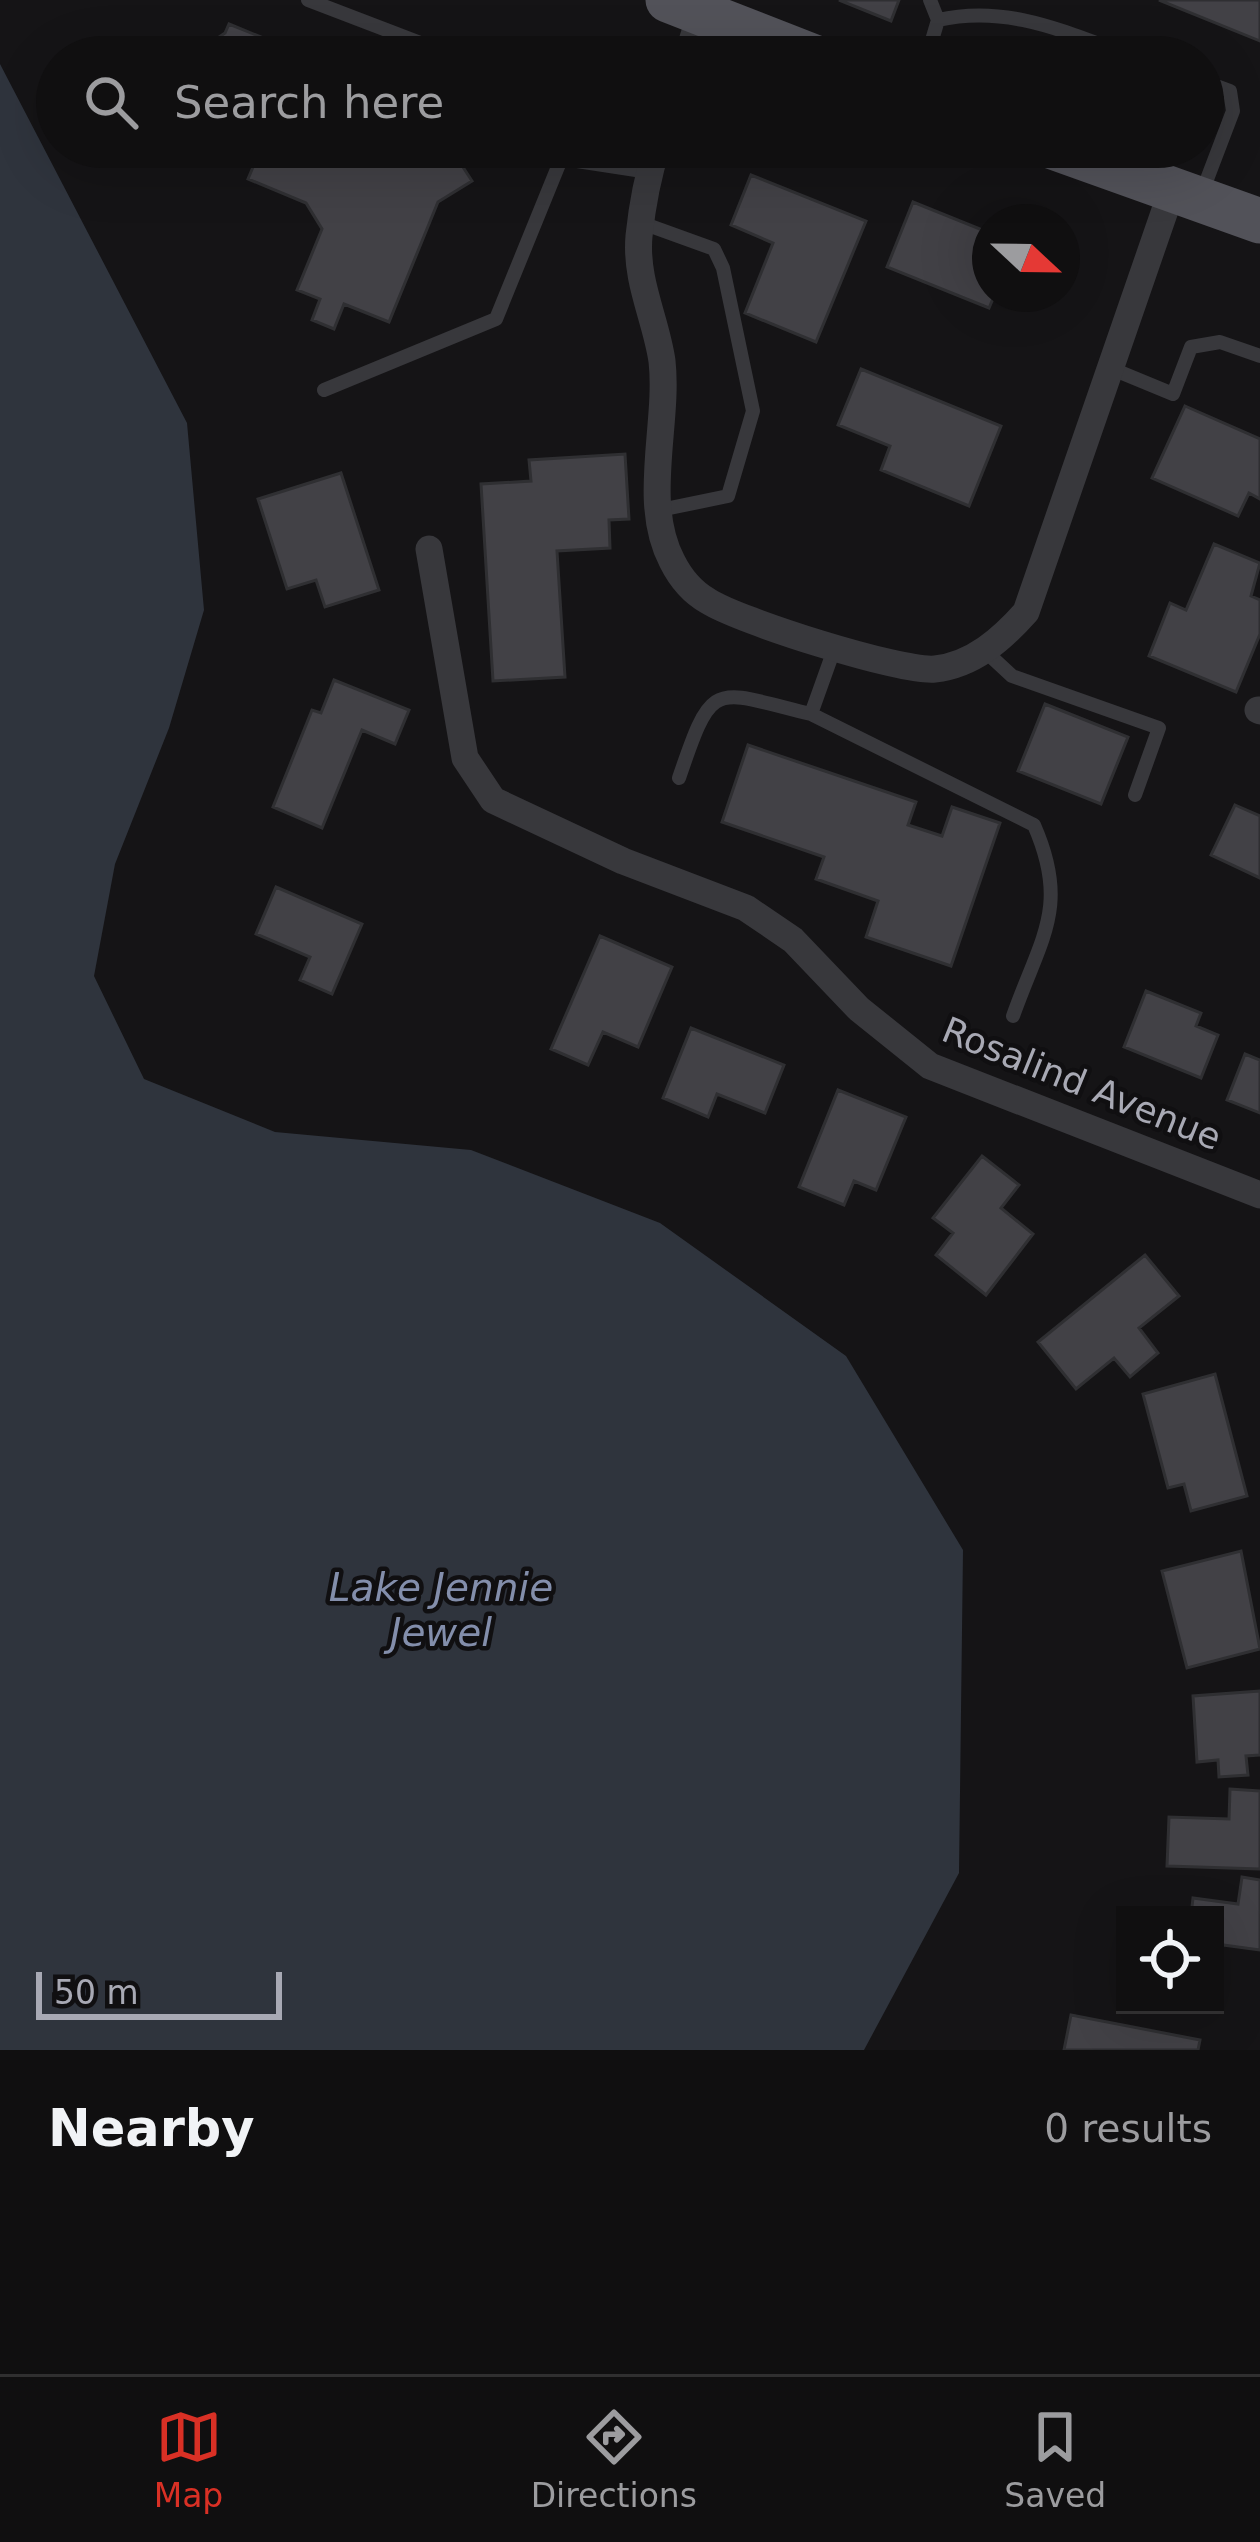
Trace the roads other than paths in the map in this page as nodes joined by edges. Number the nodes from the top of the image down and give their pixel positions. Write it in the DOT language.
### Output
graph roads {
  1 [pos="308,0"];
  2 [pos="930,0"];
  3 [pos="685,6"];
  4 [pos="938,20"];
  5 [pos="402,36"];
  6 [pos="686,36"];
  7 [pos="761,36"];
  8 [pos="933,36"];
  9 [pos="1075,36"];
  10 [pos="1224,89"];
  11 [pos="1224,127"];
  12 [pos="559,168"];
  13 [pos="652,168"];
  14 [pos="1111,168"];
  15 [pos="1201,168"];
  16 [pos="1186,195"];
  17 [pos="1260,221"];
  18 [pos="642,223"];
  19 [pos="1260,356"];
  20 [pos="1110,368"];
  21 [pos="324,390"];
  22 [pos="660,510"];
  23 [pos="429,549"];
  24 [pos="836,644"];
  25 [pos="984,650"];
  26 [pos="811,714"];
  27 [pos="679,778"];
  28 [pos="1135,795"];
  29 [pos="1013,1016"];
  30 [pos="1260,1195"];
  1 -- 5 [label="lane"];
  2 -- 4 [label="lane"];
  3 -- 6 [label="street"];
  3 -- 7 [label="main road"];
  4 -- 8 [label="lane"];
  4 -- 9 [label="lane"];
  10 -- 11 [label="lane"];
  12 -- 21 [label="lane"];
  13 -- 18 [label="street"];
  14 -- 16 [label="main road"];
  15 -- 16 [label="lane"];
  16 -- 17 [label="main road"];
  16 -- 20 [label="street"];
  18 -- 22 [label="street"];
  18 -- 22 [label="lane"];
  19 -- 20 [label="lane"];
  20 -- 25 [label="street"];
  22 -- 24 [label="street"];
  23 -- 30 [label="street, Rosalind Avenue"];
  24 -- 25 [label="street"];
  24 -- 26 [label="lane"];
  25 -- 28 [label="lane"];
  26 -- 27 [label="lane"];
  26 -- 29 [label="lane"];
}
